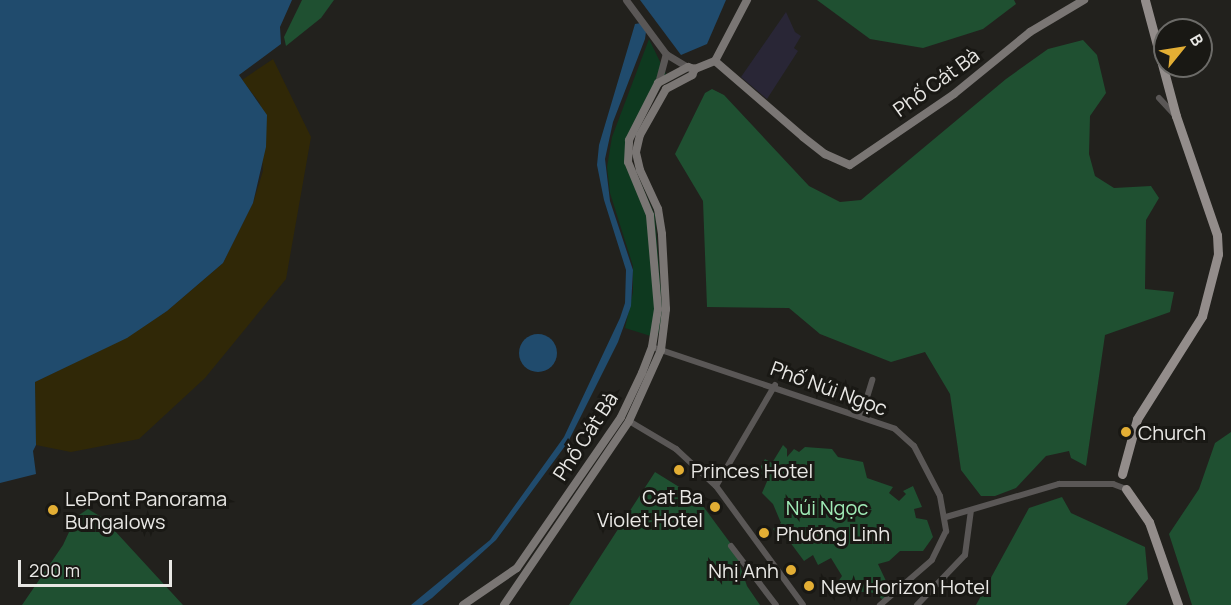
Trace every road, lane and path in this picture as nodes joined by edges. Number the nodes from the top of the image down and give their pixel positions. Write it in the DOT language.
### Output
graph roads {
  1 [pos="626,0"];
  2 [pos="747,0"];
  3 [pos="1084,0"];
  4 [pos="1145,0"];
  5 [pos="666,54"];
  6 [pos="715,61"];
  7 [pos="692,68"];
  8 [pos="658,83"];
  9 [pos="666,89"];
  10 [pos="1159,98"];
  11 [pos="1176,116"];
  12 [pos="632,152"];
  13 [pos="657,349"];
  14 [pos="873,380"];
  15 [pos="775,385"];
  16 [pos="861,417"];
  17 [pos="625,419"];
  18 [pos="1122,474"];
  19 [pos="1113,484"];
  20 [pos="716,486"];
  21 [pos="1126,489"];
  22 [pos="563,509"];
  23 [pos="971,510"];
  24 [pos="946,517"];
  25 [pos="731,546"];
  26 [pos="463,605"];
  27 [pos="504,605"];
  28 [pos="776,605"];
  29 [pos="803,605"];
  30 [pos="880,605"];
  31 [pos="917,605"];
  32 [pos="1178,605"];
  1 -- 5 [label="street"];
  2 -- 6 [label="main road"];
  3 -- 6 [label="main road, Phố Cát Bà"];
  4 -- 11 [label="main road"];
  5 -- 7 [label="street"];
  5 -- 8 [label="street"];
  6 -- 7 [label="main road"];
  7 -- 8 [label="main road"];
  7 -- 9 [label="main road"];
  8 -- 9 [label="main road"];
  8 -- 12 [label="main road"];
  9 -- 12 [label="main road"];
  10 -- 11 [label="street"];
  11 -- 18 [label="main road"];
  12 -- 13 [label="main road, Phố Cát Bà"];
  13 -- 15 [label="street, Phố Núi Ngọc"];
  13 -- 17 [label="main road, Phố Cát Bà"];
  14 -- 16 [label="street"];
  15 -- 16 [label="street, Phố Núi Ngọc"];
  15 -- 20 [label="street"];
  16 -- 24 [label="street, Phố Núi Ngọc"];
  17 -- 20 [label="street"];
  17 -- 22 [label="main road, Phố Cát Bà"];
  18 -- 19 [label="street"];
  18 -- 21 [label="main road"];
  19 -- 21 [label="street"];
  19 -- 23 [label="street"];
  20 -- 29 [label="street"];
  21 -- 32 [label="main road"];
  22 -- 26 [label="main road, Phố Cát Bà"];
  22 -- 27 [label="main road, Phố Cát Bà"];
  23 -- 24 [label="street"];
  23 -- 31 [label="street"];
  24 -- 30 [label="street, Phố Núi Ngọc"];
  25 -- 28 [label="street"];
}
